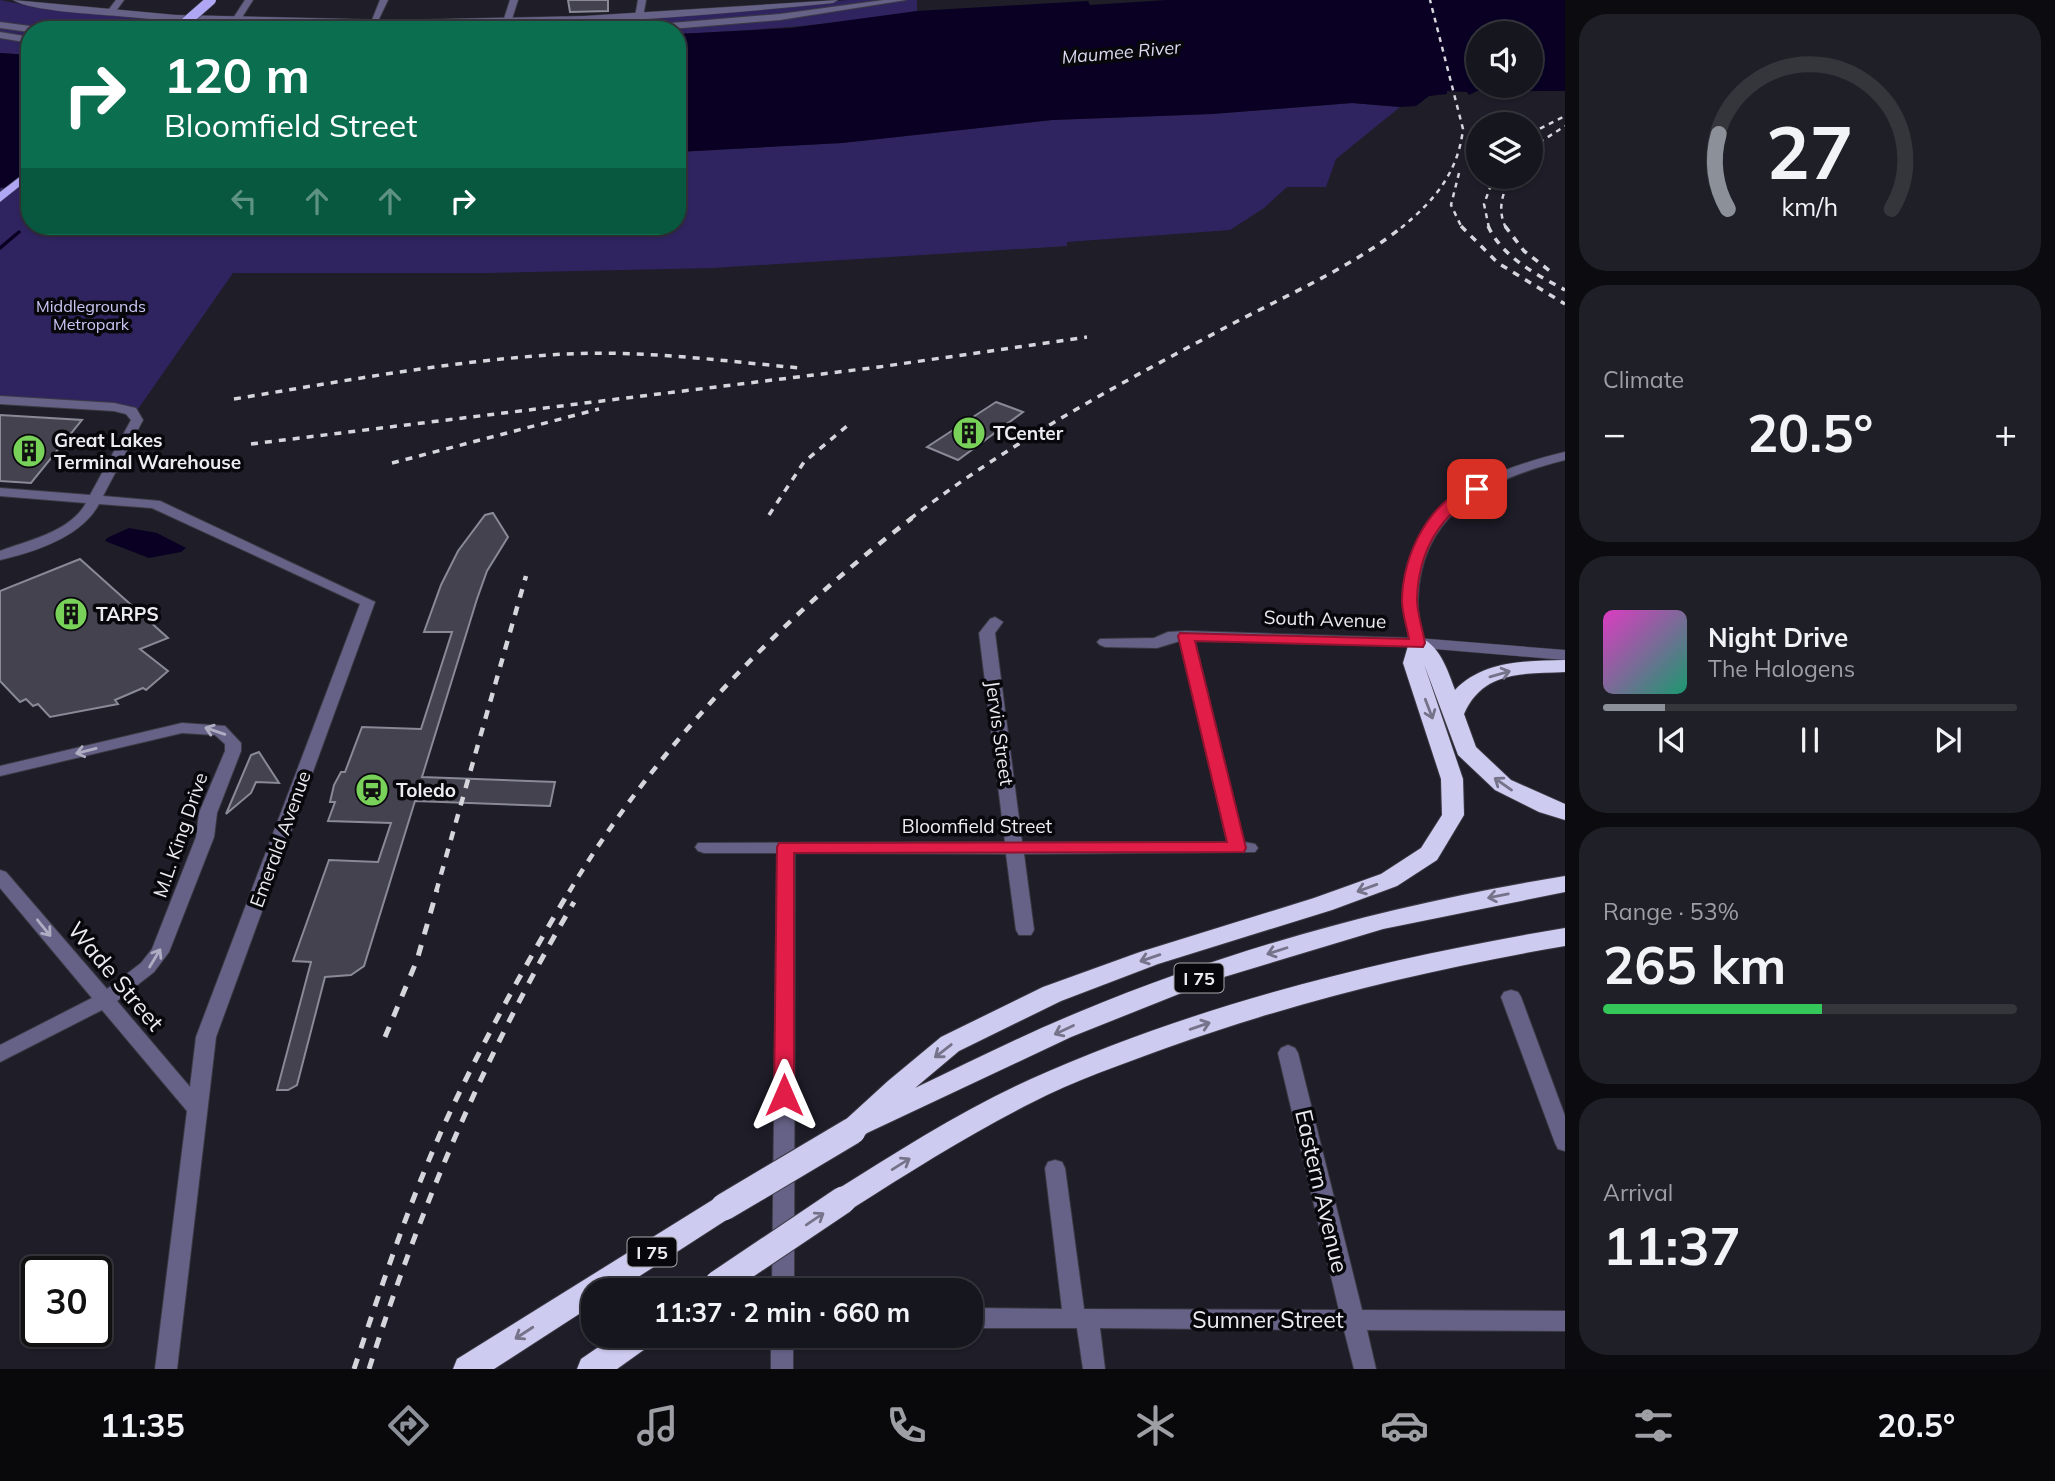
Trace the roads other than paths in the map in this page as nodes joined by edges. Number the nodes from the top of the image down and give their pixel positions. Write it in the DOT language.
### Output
graph roads {
  1 [pos="18,0"];
  2 [pos="120,0"];
  3 [pos="211,0"];
  4 [pos="222,0"];
  5 [pos="249,0"];
  6 [pos="384,0"];
  7 [pos="514,0"];
  8 [pos="642,0"];
  9 [pos="833,0"];
  10 [pos="902,0"];
  11 [pos="110,13"];
  12 [pos="639,17"];
  13 [pos="236,20"];
  14 [pos="192,21"];
  15 [pos="198,21"];
  16 [pos="282,21"];
  17 [pos="374,21"];
  18 [pos="507,21"];
  19 [pos="533,21"];
  20 [pos="0,25"];
  21 [pos="686,25"];
  22 [pos="21,28"];
  23 [pos="0,35"];
  24 [pos="21,38"];
  25 [pos="21,168"];
  26 [pos="21,180"];
  27 [pos="0,187"];
  28 [pos="0,198"];
  29 [pos="0,400"];
  30 [pos="1565,456"];
  31 [pos="0,492"];
  32 [pos="95,498"];
  33 [pos="0,556"];
  34 [pos="995,622"];
  35 [pos="1186,636"];
  36 [pos="1105,642"];
  37 [pos="1418,643"];
  38 [pos="1565,655"];
  39 [pos="1565,666"];
  40 [pos="1453,714"];
  41 [pos="0,771"];
  42 [pos="1565,812"];
  43 [pos="704,847"];
  44 [pos="786,847"];
  45 [pos="1015,847"];
  46 [pos="0,876"];
  47 [pos="1565,884"];
  48 [pos="1025,930"];
  49 [pos="1565,937"];
  50 [pos="1565,951"];
  51 [pos="1348,982"];
  52 [pos="1511,997"];
  53 [pos="103,999"];
  54 [pos="1288,1053"];
  55 [pos="0,1054"];
  56 [pos="1557,1098"];
  57 [pos="196,1108"];
  58 [pos="852,1131"];
  59 [pos="1565,1143"];
  60 [pos="1055,1168"];
  61 [pos="726,1278"];
  62 [pos="783,1278"];
  63 [pos="983,1318"];
  64 [pos="1080,1318"];
  65 [pos="1353,1320"];
  66 [pos="1565,1321"];
  67 [pos="624,1348"];
  68 [pos="782,1348"];
  69 [pos="605,1362"];
  70 [pos="164,1368"];
  71 [pos="468,1369"];
  72 [pos="782,1369"];
  73 [pos="1094,1369"];
  74 [pos="1365,1369"];
  1 -- 11 [label="street"];
  2 -- 11 [label="street"];
  3 -- 14 [label="main road, bridge"];
  4 -- 15 [label="main road"];
  5 -- 13 [label="street"];
  6 -- 17 [label="street"];
  7 -- 18 [label="street"];
  8 -- 12 [label="street"];
  9 -- 12 [label="street"];
  10 -- 21 [label="street"];
  11 -- 13 [label="street"];
  12 -- 19 [label="street"];
  13 -- 16 [label="street"];
  20 -- 22 [label="street"];
  23 -- 24 [label="street"];
  25 -- 27 [label="main road"];
  26 -- 28 [label="main road"];
  29 -- 32 [label="street"];
  30 -- 37 [label="street"];
  31 -- 32 [label="street"];
  32 -- 33 [label="street"];
  32 -- 57 [label="street, Emerald Avenue"];
  34 -- 45 [label="street, Jervis Street"];
  35 -- 36 [label="street, South Avenue"];
  35 -- 37 [label="street, South Avenue"];
  35 -- 45 [label="street, Bloomfield Street"];
  37 -- 38 [label="street, South Avenue"];
  37 -- 40 [label="highway"];
  37 -- 58 [label="highway, one-way"];
  40 -- 39 [label="highway, one-way"];
  42 -- 40 [label="highway, one-way"];
  53 -- 41 [label="street, M.L. King Drive, one-way"];
  43 -- 44 [label="street, Bloomfield Street"];
  44 -- 45 [label="street, Bloomfield Street"];
  44 -- 62 [label="street"];
  45 -- 48 [label="street, Jervis Street"];
  46 -- 53 [label="street, Wade Street, one-way"];
  47 -- 58 [label="highway, I 75, one-way"];
  49 -- 51 [label="highway, I 75 / I 75"];
  50 -- 51 [label="highway"];
  61 -- 51 [label="highway, I 75 / I 75, one-way, bridge"];
  52 -- 56 [label="street"];
  53 -- 55 [label="street"];
  53 -- 57 [label="street, Wade Street"];
  54 -- 65 [label="street, Eastern Avenue"];
  56 -- 59 [label="street"];
  57 -- 70 [label="street, Emerald Avenue"];
  58 -- 71 [label="highway, I 75, one-way, bridge"];
  60 -- 64 [label="street"];
  63 -- 64 [label="street, Sumner Street"];
  64 -- 65 [label="street, Sumner Street"];
  64 -- 73 [label="street"];
  65 -- 66 [label="street, Sumner Street"];
  65 -- 74 [label="street, Eastern Avenue"];
  67 -- 69 [label="highway"];
  68 -- 72 [label="street"];
}
